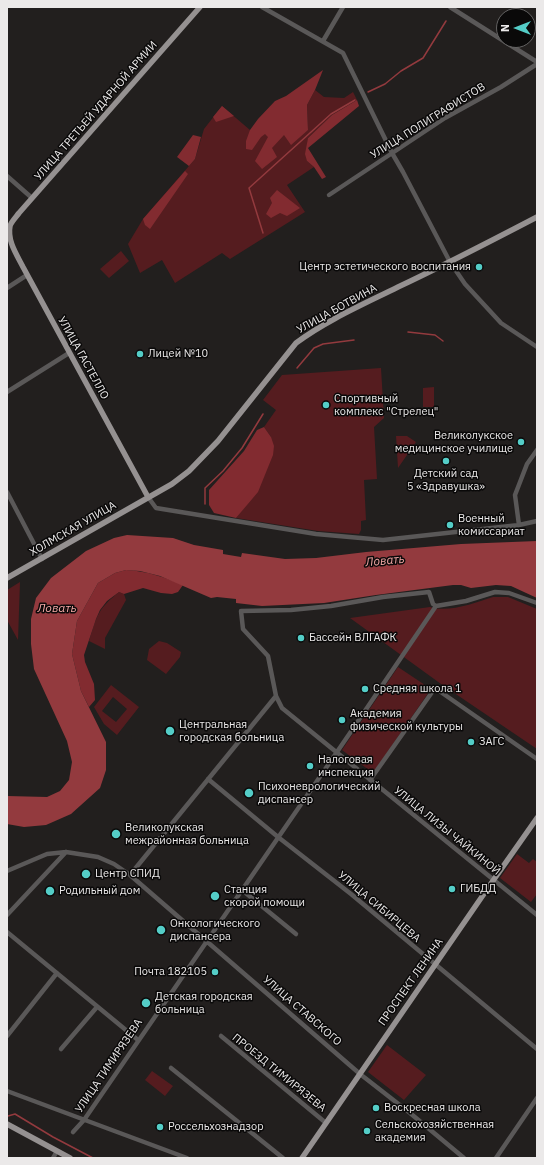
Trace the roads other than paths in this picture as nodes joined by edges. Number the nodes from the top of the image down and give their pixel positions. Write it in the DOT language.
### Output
graph roads {
  1 [pos="200,7"];
  2 [pos="262,7"];
  3 [pos="343,7"];
  4 [pos="450,7"];
  5 [pos="322,41"];
  6 [pos="537,63"];
  7 [pos="392,153"];
  8 [pos="7,176"];
  9 [pos="329,195"];
  10 [pos="32,198"];
  11 [pos="537,217"];
  12 [pos="8,226"];
  13 [pos="450,262"];
  14 [pos="27,275"];
  15 [pos="7,288"];
  16 [pos="537,347"];
  17 [pos="69,353"];
  18 [pos="7,392"];
  19 [pos="537,450"];
  20 [pos="7,492"];
  21 [pos="148,497"];
  22 [pos="537,521"];
  23 [pos="519,525"];
  24 [pos="42,559"];
  25 [pos="7,578"];
  26 [pos="537,603"];
  27 [pos="436,606"];
  28 [pos="276,696"];
  29 [pos="336,752"];
  30 [pos="537,758"];
  31 [pos="208,779"];
  32 [pos="370,780"];
  33 [pos="537,818"];
  34 [pos="278,837"];
  35 [pos="66,852"];
  36 [pos="7,871"];
  37 [pos="130,875"];
  38 [pos="493,880"];
  39 [pos="242,890"];
  40 [pos="7,915"];
  41 [pos="537,915"];
  42 [pos="7,932"];
  43 [pos="296,934"];
  44 [pos="206,941"];
  45 [pos="435,965"];
  46 [pos="57,973"];
  47 [pos="97,1007"];
  48 [pos="7,1036"];
  49 [pos="221,1036"];
  50 [pos="138,1040"];
  51 [pos="537,1049"];
  52 [pos="61,1050"];
  53 [pos="171,1068"];
  54 [pos="360,1074"];
  55 [pos="7,1091"];
  56 [pos="537,1098"];
  57 [pos="84,1120"];
  58 [pos="326,1123"];
  59 [pos="7,1124"];
  60 [pos="73,1132"];
  61 [pos="57,1151"];
  62 [pos="53,1158"];
  63 [pos="70,1158"];
  64 [pos="187,1158"];
  65 [pos="283,1158"];
  66 [pos="302,1158"];
  67 [pos="464,1158"];
  68 [pos="496,1158"];
  1 -- 10 [label="main road, УЛИЦА ТРЕТЬЕЙ УДАРНОЙ АРМИИ"];
  2 -- 5 [label="street"];
  3 -- 5 [label="street"];
  4 -- 6 [label="street"];
  5 -- 7 [label="street"];
  6 -- 7 [label="street, УЛИЦА ПОЛИГРАФИСТОВ"];
  7 -- 9 [label="street, УЛИЦА ПОЛИГРАФИСТОВ"];
  7 -- 13 [label="street"];
  8 -- 10 [label="street"];
  10 -- 12 [label="main road, УЛИЦА ТРЕТЬЕЙ УДАРНОЙ АРМИИ"];
  11 -- 13 [label="main road, УЛИЦА БОТВИНА"];
  12 -- 14 [label="main road, УЛИЦА ГАСТЕЛЛО"];
  13 -- 16 [label="street"];
  13 -- 21 [label="main road, УЛИЦА БОТВИНА"];
  14 -- 15 [label="street"];
  14 -- 17 [label="main road, УЛИЦА ГАСТЕЛЛО"];
  17 -- 18 [label="street"];
  17 -- 21 [label="main road, УЛИЦА ГАСТЕЛЛО"];
  19 -- 23 [label="street"];
  20 -- 24 [label="street"];
  21 -- 23 [label="street"];
  21 -- 24 [label="main road, ХОЛМСКАЯ УЛИЦА"];
  22 -- 23 [label="street"];
  24 -- 25 [label="main road, ХОЛМСКАЯ УЛИЦА"];
  26 -- 27 [label="street"];
  27 -- 28 [label="street"];
  27 -- 29 [label="street, УЛИЦА ТИМИРЯЗЕВА"];
  28 -- 29 [label="street, УЛИЦА ЛИЗЫ ЧАЙКИНОЙ"];
  28 -- 31 [label="street"];
  29 -- 32 [label="street, УЛИЦА ЛИЗЫ ЧАЙКИНОЙ"];
  29 -- 34 [label="street, УЛИЦА ТИМИРЯЗЕВА"];
  30 -- 32 [label="street"];
  31 -- 34 [label="street, УЛИЦА СИБИРЦЕВА"];
  31 -- 37 [label="street"];
  32 -- 38 [label="street, УЛИЦА ЛИЗЫ ЧАЙКИНОЙ"];
  33 -- 38 [label="main road, ПРОСПЕКТ ЛЕНИНА"];
  34 -- 39 [label="street, УЛИЦА ТИМИРЯЗЕВА"];
  34 -- 45 [label="street, УЛИЦА СИБИРЦЕВА"];
  35 -- 36 [label="street, УЛИЦА СТАВСКОГО"];
  35 -- 37 [label="street, УЛИЦА СТАВСКОГО"];
  35 -- 40 [label="street"];
  37 -- 44 [label="street, УЛИЦА СТАВСКОГО"];
  38 -- 41 [label="street, УЛИЦА ЛИЗЫ ЧАЙКИНОЙ"];
  38 -- 45 [label="main road, ПРОСПЕКТ ЛЕНИНА"];
  39 -- 43 [label="street"];
  39 -- 44 [label="street, УЛИЦА ТИМИРЯЗЕВА"];
  42 -- 46 [label="street"];
  44 -- 50 [label="street, УЛИЦА ТИМИРЯЗЕВА"];
  44 -- 54 [label="street, УЛИЦА СТАВСКОГО"];
  45 -- 51 [label="street, УЛИЦА СИБИРЦЕВА"];
  45 -- 54 [label="main road, ПРОСПЕКТ ЛЕНИНА"];
  46 -- 47 [label="street"];
  46 -- 48 [label="street"];
  47 -- 50 [label="street"];
  47 -- 52 [label="street"];
  49 -- 58 [label="street, ПРОЕЗД ТИМИРЯЗЕВА"];
  50 -- 57 [label="street, УЛИЦА ТИМИРЯЗЕВА"];
  53 -- 65 [label="street"];
  54 -- 58 [label="main road, ПРОСПЕКТ ЛЕНИНА"];
  54 -- 67 [label="street, УЛИЦА СТАВСКОГО"];
  55 -- 57 [label="street"];
  56 -- 68 [label="street"];
  57 -- 60 [label="street, УЛИЦА ТИМИРЯЗЕВА"];
  57 -- 64 [label="street"];
  58 -- 66 [label="main road, ПРОСПЕКТ ЛЕНИНА"];
  59 -- 61 [label="main road"];
  61 -- 62 [label="street"];
  61 -- 63 [label="main road"];
}
